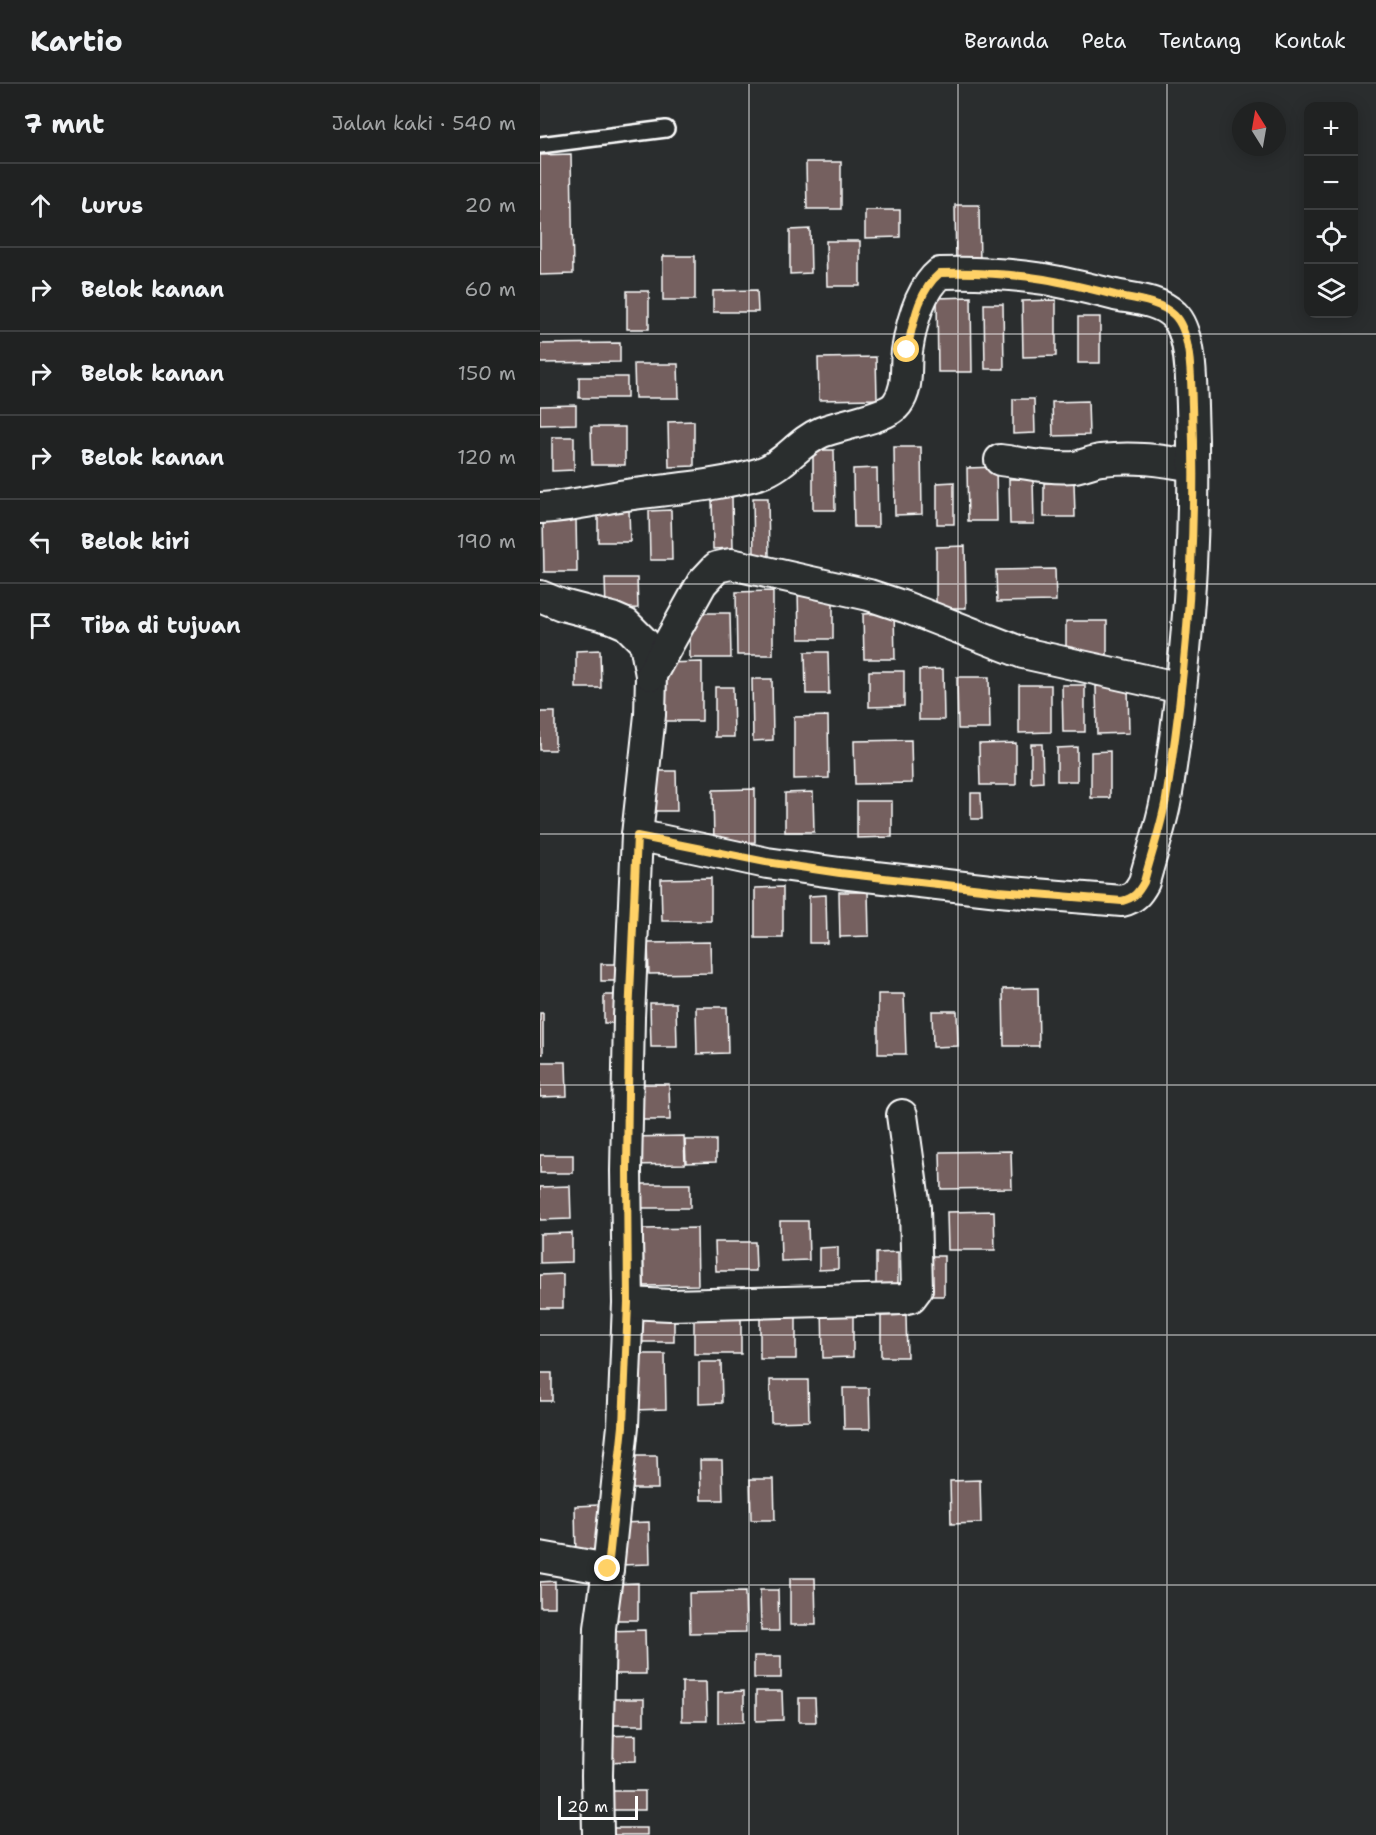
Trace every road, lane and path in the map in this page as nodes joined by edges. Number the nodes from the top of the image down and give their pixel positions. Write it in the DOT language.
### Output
graph roads {
  1 [pos="666,129"];
  2 [pos="540,145"];
  3 [pos="1000,460"];
  4 [pos="1193,466"];
  5 [pos="540,508"];
  6 [pos="540,596"];
  7 [pos="651,675"];
  8 [pos="1181,688"];
  9 [pos="637,836"];
  10 [pos="902,1116"];
  11 [pos="628,1303"];
  12 [pos="540,1557"];
  13 [pos="608,1569"];
  14 [pos="598,1835"];
  1 -- 2 [label="lane"];
  3 -- 4 [label="street"];
  4 -- 5 [label="street"];
  4 -- 8 [label="street"];
  6 -- 7 [label="street"];
  7 -- 8 [label="street"];
  7 -- 9 [label="street"];
  8 -- 9 [label="street"];
  9 -- 11 [label="street"];
  10 -- 11 [label="street"];
  11 -- 13 [label="street"];
  12 -- 13 [label="street"];
  13 -- 14 [label="street"];
}
